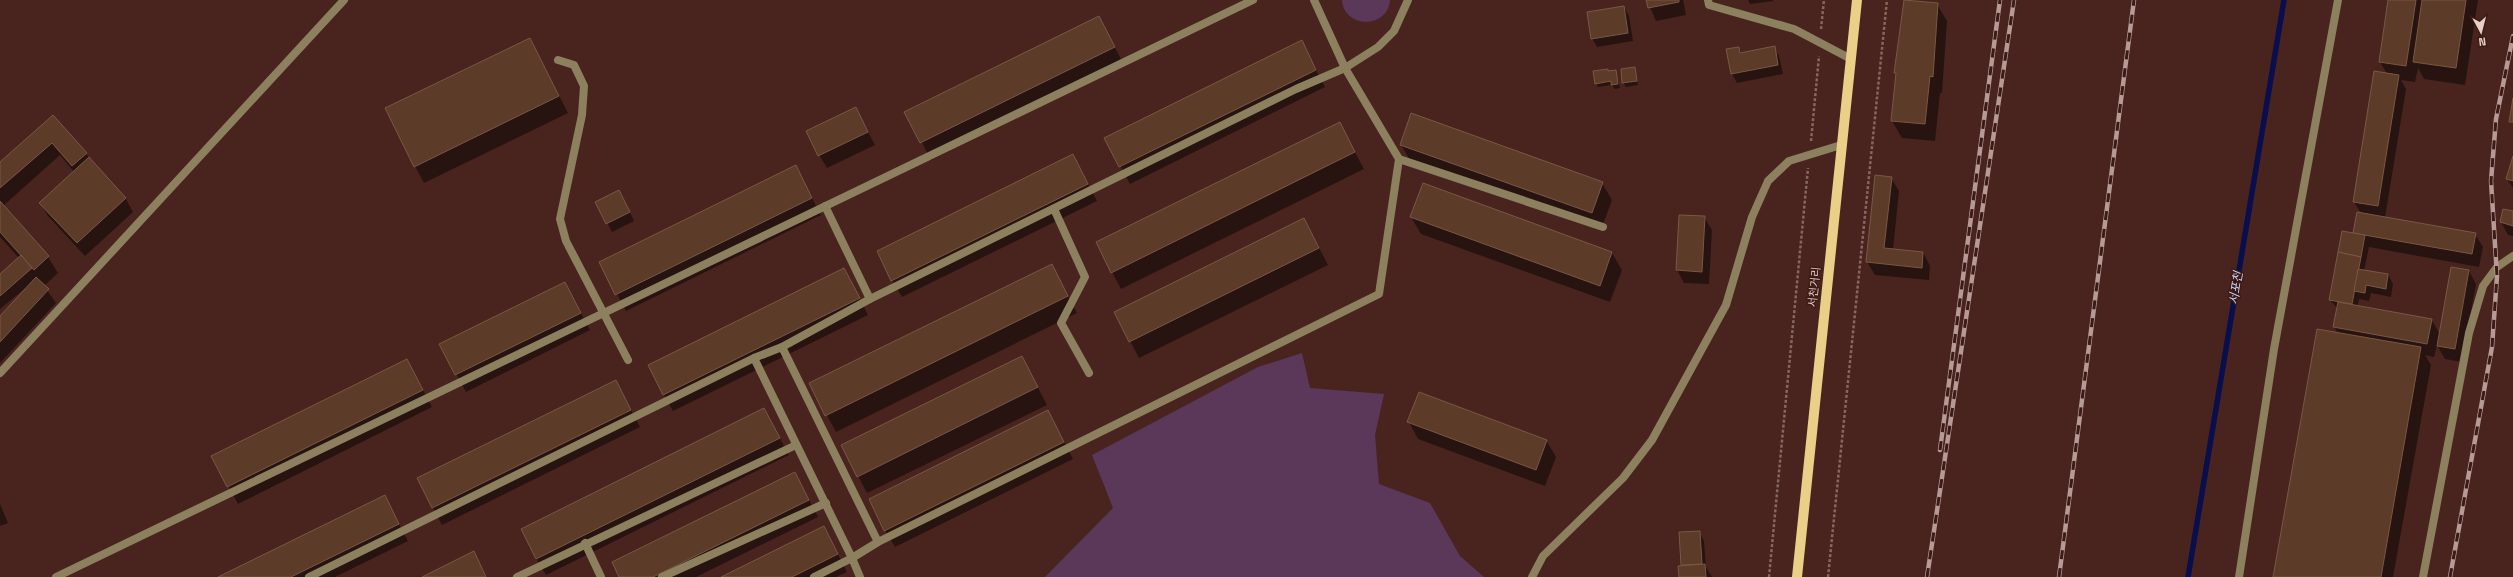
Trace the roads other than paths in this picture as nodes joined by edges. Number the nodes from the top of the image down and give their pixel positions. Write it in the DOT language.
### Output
graph roads {
  1 [pos="344,0"];
  2 [pos="1254,0"];
  3 [pos="1314,0"];
  4 [pos="1408,0"];
  5 [pos="1708,0"];
  6 [pos="1857,0"];
  7 [pos="2338,0"];
  8 [pos="1851,59"];
  9 [pos="558,60"];
  10 [pos="1345,68"];
  11 [pos="1841,145"];
  12 [pos="1399,159"];
  13 [pos="825,206"];
  14 [pos="1054,209"];
  15 [pos="1603,227"];
  16 [pos="2513,256"];
  17 [pos="870,299"];
  18 [pos="605,312"];
  19 [pos="782,347"];
  20 [pos="754,358"];
  21 [pos="628,360"];
  22 [pos="1090,372"];
  23 [pos="0,374"];
  24 [pos="796,445"];
  25 [pos="826,503"];
  26 [pos="878,542"];
  27 [pos="585,543"];
  28 [pos="852,558"];
  29 [pos="56,577"];
  30 [pos="309,577"];
  31 [pos="517,577"];
  32 [pos="601,577"];
  33 [pos="662,577"];
  34 [pos="814,577"];
  35 [pos="860,577"];
  36 [pos="1532,577"];
  37 [pos="1797,577"];
  38 [pos="2239,577"];
  39 [pos="2423,577"];
  1 -- 23 [label="street"];
  2 -- 13 [label="street"];
  3 -- 10 [label="street"];
  4 -- 10 [label="street"];
  5 -- 8 [label="street"];
  6 -- 8 [label="main road, 서천거리"];
  7 -- 38 [label="street"];
  8 -- 11 [label="main road, 서천거리"];
  9 -- 18 [label="street"];
  10 -- 12 [label="street"];
  10 -- 14 [label="street"];
  11 -- 36 [label="street"];
  11 -- 37 [label="main road, 서천거리"];
  12 -- 15 [label="street"];
  12 -- 26 [label="street"];
  13 -- 17 [label="street"];
  13 -- 18 [label="street"];
  14 -- 17 [label="street"];
  14 -- 22 [label="street"];
  16 -- 39 [label="street"];
  17 -- 19 [label="street"];
  18 -- 21 [label="street"];
  18 -- 29 [label="street"];
  19 -- 20 [label="street"];
  19 -- 26 [label="street"];
  20 -- 24 [label="street"];
  20 -- 30 [label="street"];
  24 -- 25 [label="street"];
  24 -- 27 [label="street"];
  25 -- 28 [label="street"];
  25 -- 33 [label="street"];
  26 -- 28 [label="street"];
  27 -- 31 [label="street"];
  27 -- 32 [label="street"];
  28 -- 34 [label="street"];
  28 -- 35 [label="street"];
}
